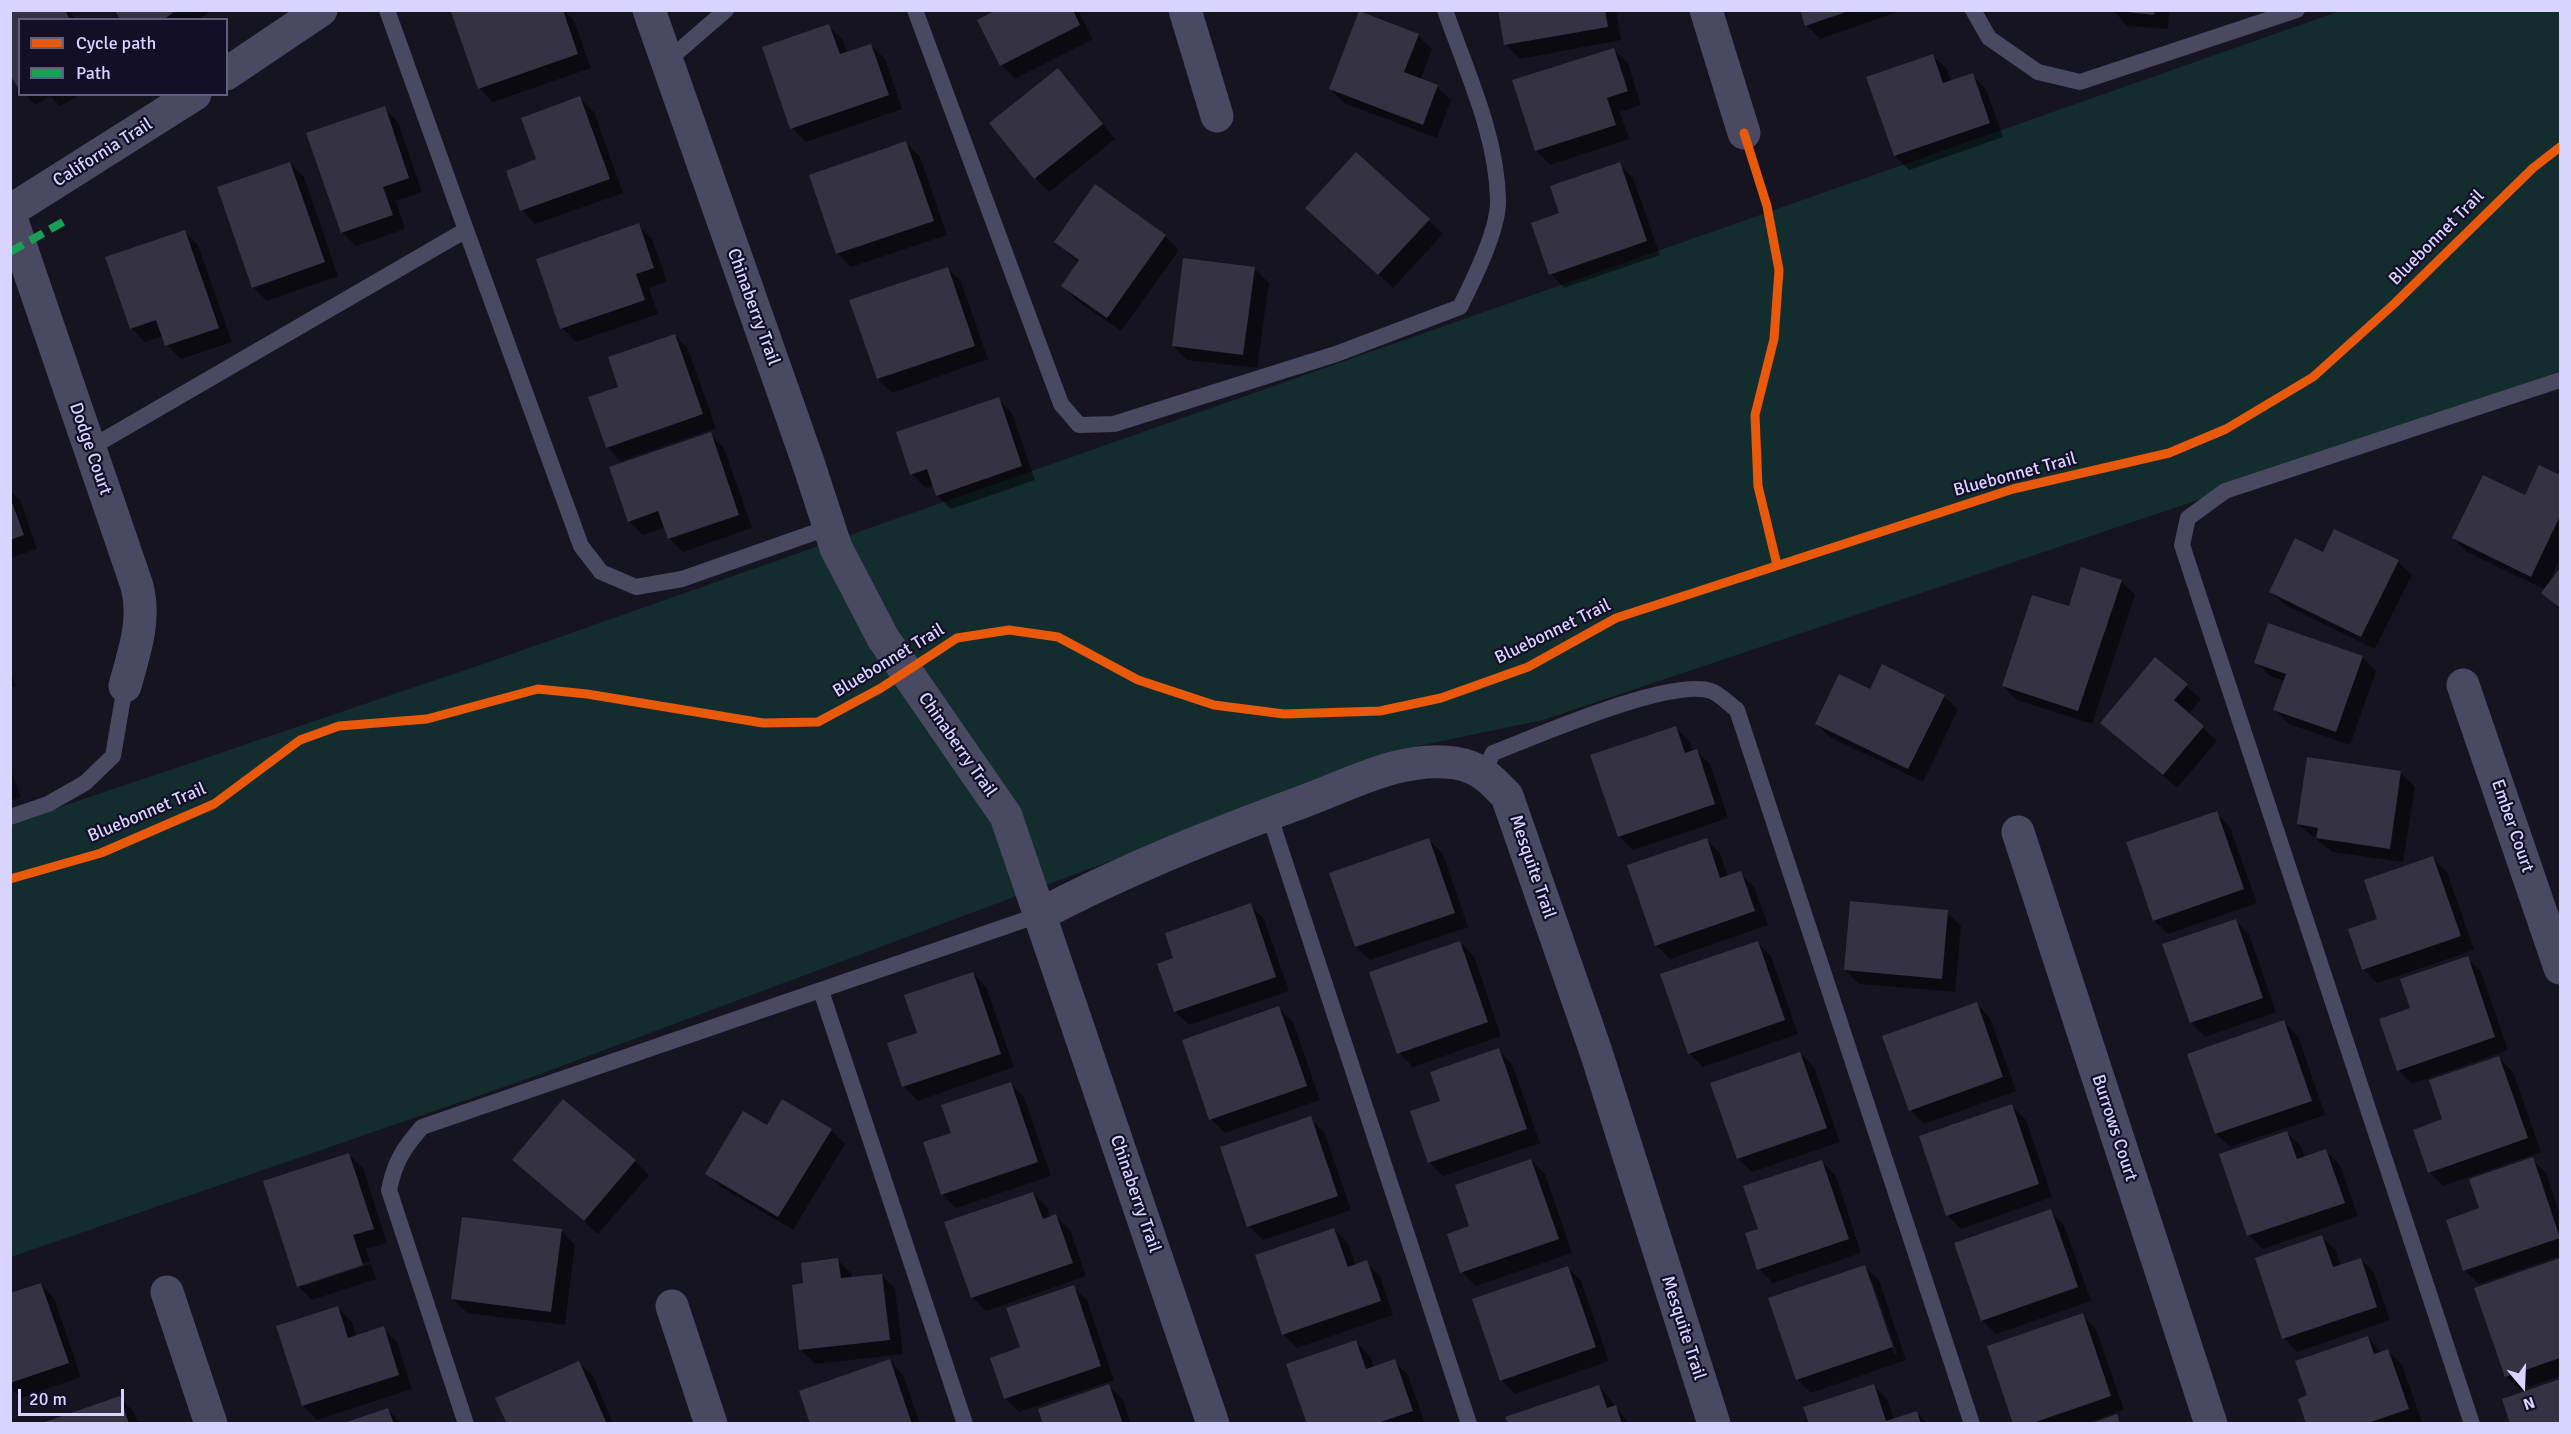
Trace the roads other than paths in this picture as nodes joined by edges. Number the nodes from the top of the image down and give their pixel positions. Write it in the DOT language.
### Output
graph roads {
  1 [pos="321,10"];
  2 [pos="387,10"];
  3 [pos="649,10"];
  4 [pos="726,10"];
  5 [pos="915,10"];
  6 [pos="1185,10"];
  7 [pos="1445,10"];
  8 [pos="1706,10"];
  9 [pos="1973,10"];
  10 [pos="2297,10"];
  11 [pos="666,62"];
  12 [pos="228,73"];
  13 [pos="192,96"];
  14 [pos="1216,116"];
  15 [pos="1744,134"];
  16 [pos="10,213"];
  17 [pos="466,230"];
  18 [pos="2560,380"];
  19 [pos="90,448"];
  20 [pos="830,527"];
  21 [pos="2463,685"];
  22 [pos="126,686"];
  23 [pos="1484,771"];
  24 [pos="1269,814"];
  25 [pos="10,817"];
  26 [pos="2018,832"];
  27 [pos="1039,915"];
  28 [pos="2560,968"];
  29 [pos="821,991"];
  30 [pos="167,1292"];
  31 [pos="672,1306"];
  32 [pos="211,1424"];
  33 [pos="466,1424"];
  34 [pos="711,1424"];
  35 [pos="965,1424"];
  36 [pos="1213,1424"];
  37 [pos="1469,1424"];
  38 [pos="1714,1424"];
  39 [pos="1972,1424"];
  40 [pos="2211,1424"];
  41 [pos="2472,1424"];
  1 -- 12 [label="street"];
  2 -- 17 [label="lane"];
  3 -- 11 [label="street, Chinaberry Trail"];
  4 -- 11 [label="lane"];
  5 -- 7 [label="lane"];
  6 -- 14 [label="street"];
  8 -- 15 [label="street"];
  9 -- 10 [label="lane"];
  11 -- 20 [label="street, Chinaberry Trail"];
  13 -- 16 [label="street, California Trail"];
  16 -- 19 [label="street, Dodge Court"];
  17 -- 19 [label="lane"];
  17 -- 20 [label="lane"];
  18 -- 41 [label="lane"];
  19 -- 22 [label="street, Dodge Court"];
  20 -- 27 [label="street, Chinaberry Trail"];
  21 -- 28 [label="street, Ember Court"];
  22 -- 25 [label="lane"];
  23 -- 24 [label="street"];
  23 -- 38 [label="street, Mesquite Trail"];
  23 -- 39 [label="lane"];
  24 -- 27 [label="street"];
  24 -- 37 [label="lane"];
  26 -- 40 [label="street, Burrows Court"];
  27 -- 29 [label="lane"];
  27 -- 36 [label="street, Chinaberry Trail"];
  29 -- 33 [label="lane"];
  29 -- 35 [label="lane"];
  30 -- 32 [label="street"];
  31 -- 34 [label="street"];
}
